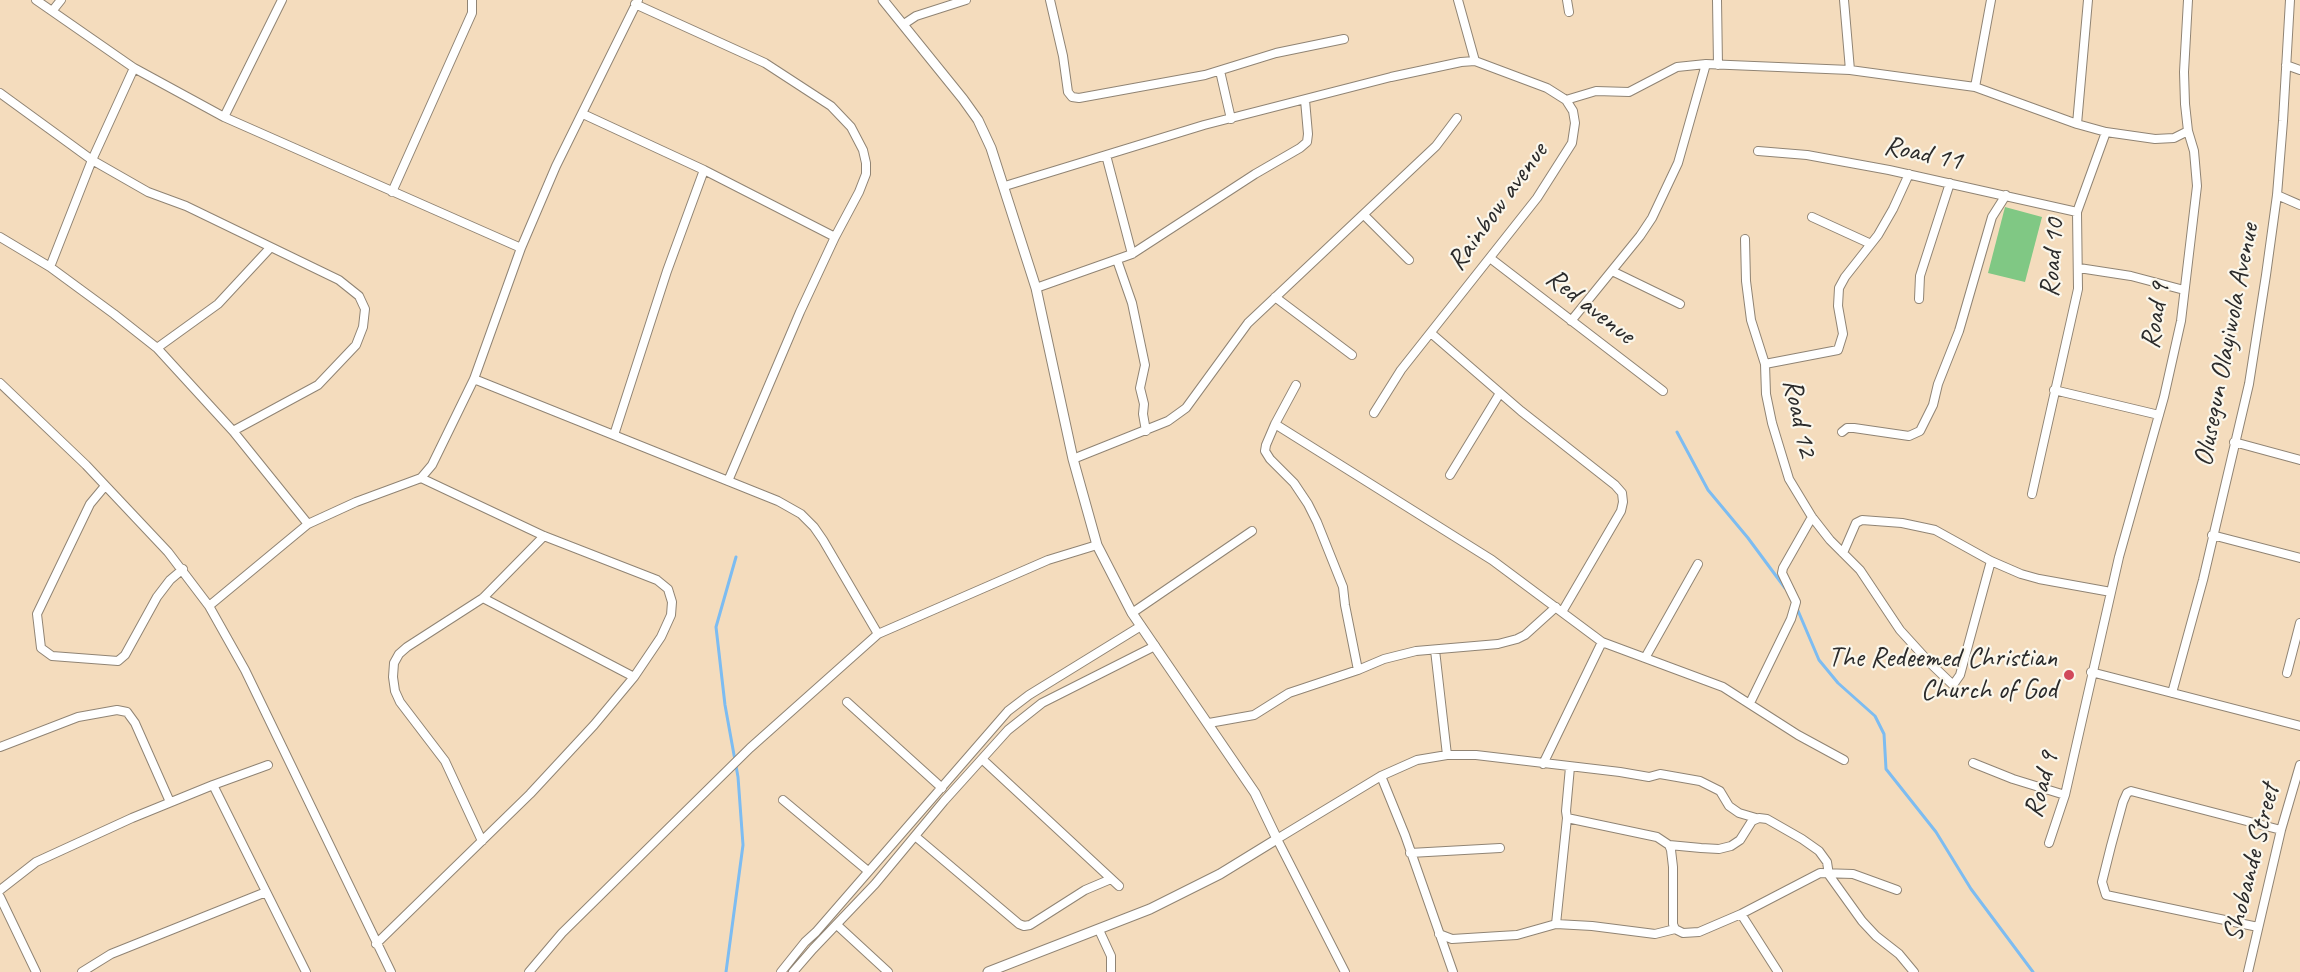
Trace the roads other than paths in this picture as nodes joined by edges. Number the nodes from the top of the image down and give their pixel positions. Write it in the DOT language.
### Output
graph roads {
  1 [pos="36,0"];
  2 [pos="60,0"];
  3 [pos="282,0"];
  4 [pos="472,0"];
  5 [pos="883,0"];
  6 [pos="966,0"];
  7 [pos="1050,0"];
  8 [pos="1458,0"];
  9 [pos="1567,0"];
  10 [pos="1717,0"];
  11 [pos="1844,0"];
  12 [pos="1991,0"];
  13 [pos="2088,0"];
  14 [pos="2188,0"];
  15 [pos="2290,0"];
  16 [pos="636,2"];
  17 [pos="53,10"];
  18 [pos="1569,12"];
  19 [pos="904,24"];
  20 [pos="1344,39"];
  21 [pos="1475,61"];
  22 [pos="1706,64"];
  23 [pos="1718,65"];
  24 [pos="2286,65"];
  25 [pos="134,69"];
  26 [pos="1850,70"];
  27 [pos="2300,70"];
  28 [pos="1220,71"];
  29 [pos="1975,87"];
  30 [pos="0,93"];
  31 [pos="1305,100"];
  32 [pos="1566,100"];
  33 [pos="583,114"];
  34 [pos="224,117"];
  35 [pos="1457,118"];
  36 [pos="1231,119"];
  37 [pos="2077,124"];
  38 [pos="2188,131"];
  39 [pos="2106,132"];
  40 [pos="1758,152"];
  41 [pos="1106,155"];
  42 [pos="92,160"];
  43 [pos="705,170"];
  44 [pos="1909,174"];
  45 [pos="1950,183"];
  46 [pos="1005,186"];
  47 [pos="392,192"];
  48 [pos="2006,195"];
  49 [pos="2277,195"];
  50 [pos="2300,205"];
  51 [pos="2077,212"];
  52 [pos="1364,215"];
  53 [pos="1812,218"];
  54 [pos="0,237"];
  55 [pos="835,237"];
  56 [pos="1745,239"];
  57 [pos="1871,244"];
  58 [pos="270,248"];
  59 [pos="521,248"];
  60 [pos="1132,254"];
  61 [pos="1490,258"];
  62 [pos="1117,260"];
  63 [pos="1409,260"];
  64 [pos="50,267"];
  65 [pos="2079,268"];
  66 [pos="1612,271"];
  67 [pos="1036,288"];
  68 [pos="2184,290"];
  69 [pos="1275,297"];
  70 [pos="1919,300"];
  71 [pos="1680,304"];
  72 [pos="1571,321"];
  73 [pos="1432,334"];
  74 [pos="157,348"];
  75 [pos="1352,355"];
  76 [pos="1765,364"];
  77 [pos="474,379"];
  78 [pos="0,383"];
  79 [pos="1296,386"];
  80 [pos="2054,390"];
  81 [pos="1663,391"];
  82 [pos="1500,393"];
  83 [pos="1374,413"];
  84 [pos="2159,415"];
  85 [pos="1275,424"];
  86 [pos="233,431"];
  87 [pos="1146,431"];
  88 [pos="1842,432"];
  89 [pos="614,435"];
  90 [pos="2234,442"];
  91 [pos="1073,459"];
  92 [pos="2300,460"];
  93 [pos="1450,475"];
  94 [pos="421,478"];
  95 [pos="728,481"];
  96 [pos="105,486"];
  97 [pos="2032,494"];
  98 [pos="1812,517"];
  99 [pos="308,524"];
  100 [pos="1252,531"];
  101 [pos="2212,535"];
  102 [pos="544,536"];
  103 [pos="1097,545"];
  104 [pos="1844,553"];
  105 [pos="2300,558"];
  106 [pos="1991,561"];
  107 [pos="1698,564"];
  108 [pos="183,569"];
  109 [pos="2111,592"];
  110 [pos="483,598"];
  111 [pos="209,606"];
  112 [pos="1559,609"];
  113 [pos="1132,613"];
  114 [pos="2300,622"];
  115 [pos="1141,626"];
  116 [pos="878,634"];
  117 [pos="1602,642"];
  118 [pos="1155,646"];
  119 [pos="1436,650"];
  120 [pos="1645,658"];
  121 [pos="1358,670"];
  122 [pos="2091,672"];
  123 [pos="2287,673"];
  124 [pos="634,677"];
  125 [pos="2172,693"];
  126 [pos="847,702"];
  127 [pos="1750,703"];
  128 [pos="1209,723"];
  129 [pos="2300,726"];
  130 [pos="0,747"];
  131 [pos="1447,755"];
  132 [pos="982,759"];
  133 [pos="1844,760"];
  134 [pos="1973,763"];
  135 [pos="1543,764"];
  136 [pos="268,765"];
  137 [pos="2300,765"];
  138 [pos="1570,767"];
  139 [pos="1381,776"];
  140 [pos="213,785"];
  141 [pos="942,788"];
  142 [pos="2065,795"];
  143 [pos="783,800"];
  144 [pos="170,802"];
  145 [pos="1567,818"];
  146 [pos="1756,818"];
  147 [pos="2281,830"];
  148 [pos="915,836"];
  149 [pos="1277,839"];
  150 [pos="482,841"];
  151 [pos="2049,843"];
  152 [pos="1668,845"];
  153 [pos="1500,848"];
  154 [pos="1410,853"];
  155 [pos="868,871"];
  156 [pos="1829,875"];
  157 [pos="1112,879"];
  158 [pos="1119,886"];
  159 [pos="0,890"];
  160 [pos="1897,890"];
  161 [pos="266,892"];
  162 [pos="0,897"];
  163 [pos="1741,914"];
  164 [pos="1556,924"];
  165 [pos="837,925"];
  166 [pos="2258,927"];
  167 [pos="1675,929"];
  168 [pos="1099,930"];
  169 [pos="1439,934"];
  170 [pos="376,944"];
  171 [pos="36,972"];
  172 [pos="82,972"];
  173 [pos="306,972"];
  174 [pos="391,972"];
  175 [pos="529,972"];
  176 [pos="781,972"];
  177 [pos="793,972"];
  178 [pos="888,972"];
  179 [pos="988,972"];
  180 [pos="1111,972"];
  181 [pos="1345,972"];
  182 [pos="1453,972"];
  183 [pos="1778,972"];
  184 [pos="1914,972"];
  185 [pos="2248,972"];
  1 -- 17 [label="street"];
  2 -- 17 [label="street"];
  3 -- 34 [label="street"];
  4 -- 47 [label="street"];
  5 -- 19 [label="street"];
  6 -- 19 [label="street"];
  7 -- 28 [label="street"];
  8 -- 21 [label="street"];
  9 -- 18 [label="street"];
  10 -- 23 [label="street"];
  11 -- 26 [label="street"];
  12 -- 29 [label="street"];
  13 -- 37 [label="street"];
  14 -- 38 [label="street, Road 9"];
  15 -- 24 [label="street, Olusegun Olayiwola Avenue"];
  16 -- 33 [label="street"];
  16 -- 55 [label="street"];
  17 -- 25 [label="street"];
  19 -- 46 [label="street"];
  20 -- 28 [label="street"];
  21 -- 31 [label="street"];
  21 -- 32 [label="street"];
  22 -- 23 [label="street"];
  22 -- 32 [label="street"];
  22 -- 66 [label="street"];
  23 -- 26 [label="street"];
  24 -- 27 [label="street"];
  24 -- 49 [label="street, Olusegun Olayiwola Avenue"];
  25 -- 34 [label="street"];
  25 -- 42 [label="street"];
  26 -- 29 [label="street"];
  28 -- 36 [label="street"];
  29 -- 37 [label="street"];
  30 -- 42 [label="street"];
  31 -- 36 [label="street"];
  31 -- 60 [label="street"];
  32 -- 61 [label="street, Rainbow avenue"];
  33 -- 43 [label="street"];
  33 -- 59 [label="street"];
  34 -- 47 [label="street"];
  35 -- 52 [label="street"];
  36 -- 41 [label="street"];
  37 -- 39 [label="street"];
  38 -- 39 [label="street"];
  38 -- 68 [label="street, Road 9"];
  39 -- 51 [label="street, Road 10"];
  40 -- 44 [label="street, Road 11"];
  41 -- 46 [label="street"];
  41 -- 60 [label="street"];
  42 -- 58 [label="street"];
  42 -- 64 [label="street"];
  43 -- 55 [label="street"];
  43 -- 89 [label="street"];
  44 -- 45 [label="street, Road 11"];
  44 -- 57 [label="street, Road 12"];
  45 -- 48 [label="street, Road 11"];
  45 -- 70 [label="street"];
  46 -- 67 [label="street"];
  47 -- 59 [label="street"];
  48 -- 51 [label="street, Road 11"];
  48 -- 88 [label="street"];
  49 -- 50 [label="street"];
  49 -- 90 [label="street, Olusegun Olayiwola Avenue"];
  51 -- 65 [label="street, Road 10"];
  52 -- 63 [label="street"];
  52 -- 69 [label="street"];
  53 -- 57 [label="street"];
  54 -- 64 [label="street"];
  55 -- 95 [label="street"];
  56 -- 76 [label="street"];
  57 -- 76 [label="street, Road 12"];
  58 -- 74 [label="street"];
  58 -- 86 [label="street"];
  59 -- 77 [label="street"];
  60 -- 62 [label="street"];
  61 -- 72 [label="street, Red avenue"];
  61 -- 73 [label="street, Rainbow avenue"];
  62 -- 67 [label="street"];
  62 -- 87 [label="street"];
  64 -- 74 [label="street"];
  65 -- 68 [label="street"];
  65 -- 80 [label="street, Road 10"];
  66 -- 71 [label="street"];
  66 -- 72 [label="street"];
  67 -- 91 [label="street"];
  68 -- 84 [label="street, Road 9"];
  69 -- 75 [label="street"];
  69 -- 87 [label="street"];
  72 -- 81 [label="street, Red avenue"];
  73 -- 82 [label="street"];
  73 -- 83 [label="street, Rainbow avenue"];
  74 -- 86 [label="street"];
  76 -- 98 [label="street, Road 12"];
  77 -- 89 [label="street"];
  77 -- 94 [label="street"];
  78 -- 96 [label="street"];
  79 -- 85 [label="street"];
  80 -- 84 [label="street"];
  80 -- 97 [label="street, Road 10"];
  82 -- 93 [label="street"];
  82 -- 112 [label="street"];
  84 -- 109 [label="street, Road 9"];
  85 -- 112 [label="street"];
  85 -- 121 [label="street"];
  86 -- 99 [label="street"];
  87 -- 91 [label="street"];
  89 -- 95 [label="street"];
  90 -- 92 [label="street"];
  90 -- 101 [label="street, Olusegun Olayiwola Avenue"];
  91 -- 103 [label="street"];
  94 -- 99 [label="street"];
  94 -- 102 [label="street"];
  95 -- 116 [label="street"];
  96 -- 108 [label="street"];
  96 -- 108 [label="street"];
  98 -- 104 [label="street, Road 12"];
  98 -- 127 [label="street"];
  99 -- 111 [label="street"];
  100 -- 113 [label="street"];
  101 -- 105 [label="street"];
  101 -- 125 [label="street, Olusegun Olayiwola Avenue"];
  102 -- 110 [label="street"];
  102 -- 124 [label="street"];
  103 -- 113 [label="street"];
  103 -- 116 [label="street"];
  104 -- 106 [label="street"];
  104 -- 106 [label="street, Road 12"];
  106 -- 109 [label="street"];
  107 -- 120 [label="street"];
  108 -- 111 [label="street"];
  109 -- 122 [label="street, Road 9"];
  110 -- 124 [label="street"];
  110 -- 150 [label="street"];
  111 -- 170 [label="street"];
  112 -- 117 [label="street"];
  112 -- 119 [label="street"];
  113 -- 115 [label="street"];
  114 -- 123 [label="street"];
  115 -- 118 [label="street"];
  115 -- 141 [label="street"];
  116 -- 175 [label="street"];
  117 -- 120 [label="street"];
  117 -- 135 [label="street"];
  118 -- 128 [label="street"];
  118 -- 132 [label="street"];
  119 -- 121 [label="street"];
  119 -- 131 [label="street"];
  120 -- 127 [label="street"];
  121 -- 128 [label="street"];
  122 -- 125 [label="street"];
  122 -- 142 [label="street, Road 9"];
  124 -- 150 [label="street"];
  125 -- 129 [label="street"];
  126 -- 141 [label="street"];
  127 -- 133 [label="street"];
  128 -- 149 [label="street"];
  130 -- 144 [label="street"];
  131 -- 135 [label="street"];
  131 -- 139 [label="street"];
  132 -- 148 [label="street"];
  132 -- 157 [label="street"];
  134 -- 142 [label="street"];
  135 -- 138 [label="street"];
  136 -- 140 [label="street"];
  137 -- 147 [label="street, Shobande Street"];
  138 -- 145 [label="street"];
  138 -- 146 [label="street"];
  139 -- 149 [label="street"];
  139 -- 154 [label="street"];
  140 -- 144 [label="street"];
  140 -- 161 [label="street"];
  141 -- 155 [label="street"];
  142 -- 151 [label="street, Road 9"];
  143 -- 155 [label="street"];
  144 -- 159 [label="street"];
  145 -- 152 [label="street"];
  145 -- 164 [label="street"];
  146 -- 152 [label="street"];
  146 -- 156 [label="street"];
  147 -- 166 [label="street, Shobande Street"];
  147 -- 166 [label="street"];
  148 -- 157 [label="street"];
  148 -- 165 [label="street"];
  149 -- 168 [label="street"];
  149 -- 181 [label="street"];
  150 -- 170 [label="street"];
  152 -- 167 [label="street"];
  153 -- 154 [label="street"];
  154 -- 169 [label="street"];
  155 -- 176 [label="street"];
  156 -- 160 [label="street"];
  156 -- 163 [label="street"];
  156 -- 184 [label="street"];
  157 -- 158 [label="street"];
  161 -- 172 [label="street"];
  161 -- 173 [label="street"];
  162 -- 171 [label="street"];
  163 -- 167 [label="street"];
  163 -- 183 [label="street"];
  164 -- 167 [label="street"];
  164 -- 169 [label="street"];
  165 -- 177 [label="street"];
  165 -- 178 [label="street"];
  166 -- 185 [label="street, Shobande Street"];
  168 -- 179 [label="street"];
  168 -- 180 [label="street"];
  169 -- 182 [label="street"];
  170 -- 174 [label="street"];
}
